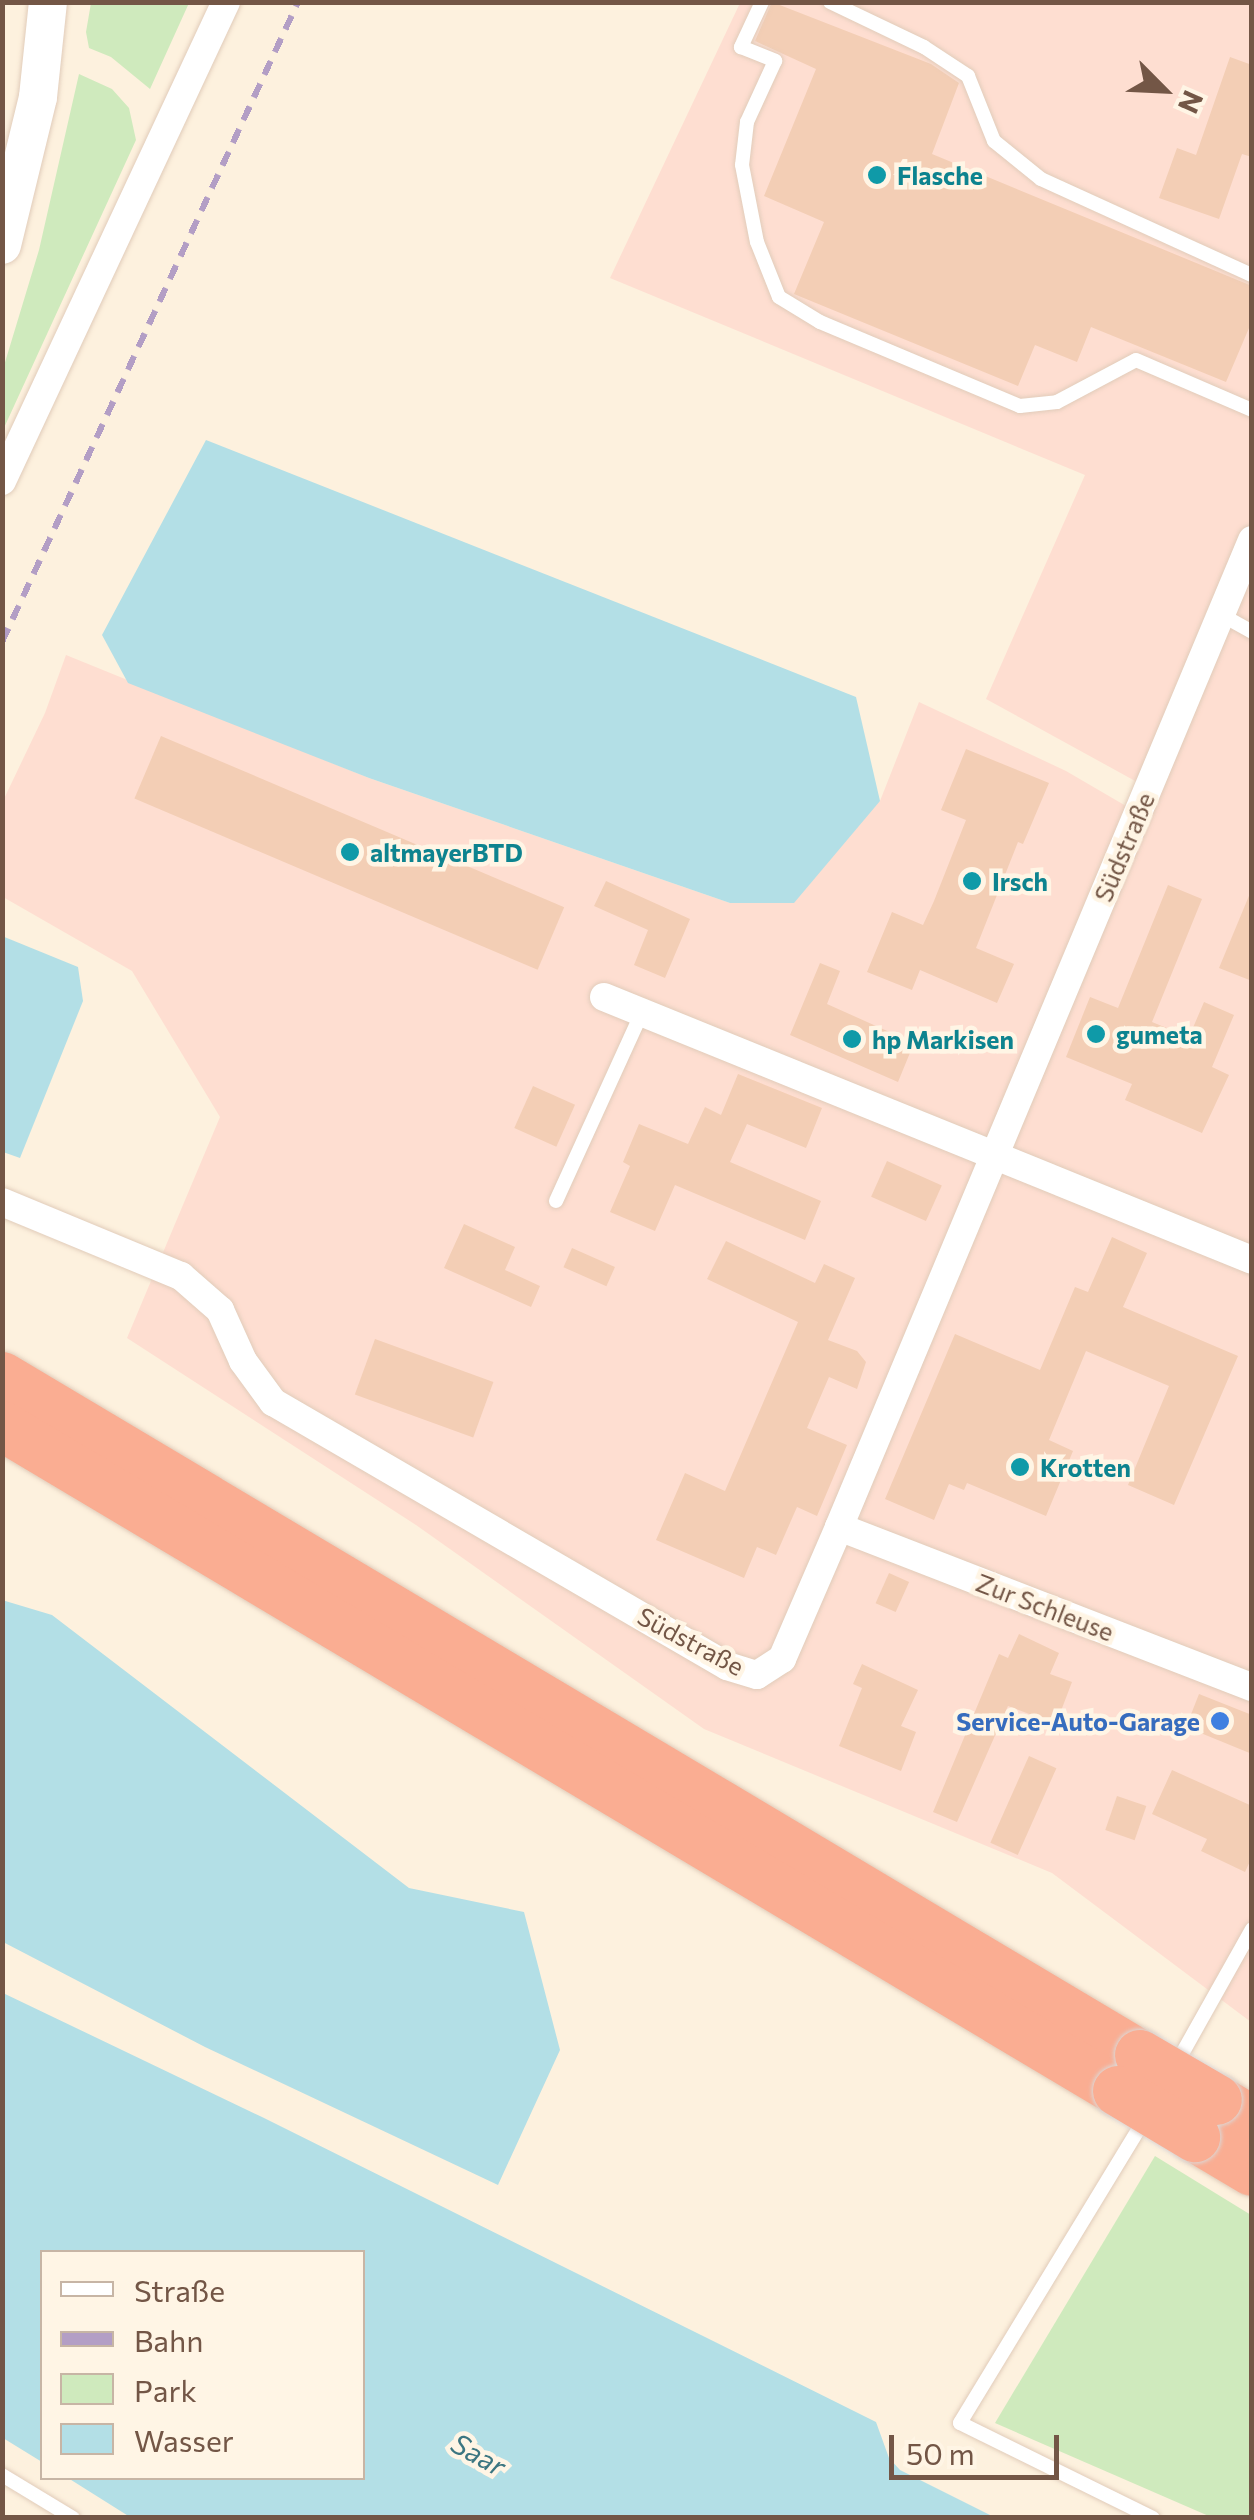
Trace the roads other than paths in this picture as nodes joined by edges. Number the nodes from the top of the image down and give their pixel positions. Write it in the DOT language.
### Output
graph roads {
  1 [pos="48,2"];
  2 [pos="226,2"];
  3 [pos="762,2"];
  4 [pos="830,2"];
  5 [pos="2,245"];
  6 [pos="1252,275"];
  7 [pos="1252,410"];
  8 [pos="2,481"];
  9 [pos="1252,540"];
  10 [pos="1220,614"];
  11 [pos="1252,632"];
  12 [pos="604,997"];
  13 [pos="642,1012"];
  14 [pos="996,1153"];
  15 [pos="556,1201"];
  16 [pos="2,1202"];
  17 [pos="1252,1260"];
  18 [pos="2,1377"];
  19 [pos="2,1426"];
  20 [pos="839,1527"];
  21 [pos="1252,1687"];
  22 [pos="1252,1929"];
  23 [pos="1129,2073"];
  24 [pos="1221,2120"];
  25 [pos="1252,2171"];
  26 [pos="2,2475"];
  27 [pos="72,2518"];
  28 [pos="1152,2518"];
  1 -- 5 [label="main road"];
  2 -- 8 [label="street"];
  3 -- 7 [label="lane"];
  4 -- 6 [label="lane"];
  9 -- 10 [label="street, Südstraße"];
  10 -- 11 [label="lane"];
  10 -- 14 [label="street, Südstraße"];
  12 -- 13 [label="street"];
  13 -- 14 [label="street"];
  13 -- 15 [label="lane"];
  14 -- 17 [label="street"];
  14 -- 20 [label="street, Südstraße"];
  16 -- 20 [label="street, Südstraße"];
  18 -- 23 [label="highway"];
  19 -- 23 [label="highway"];
  20 -- 21 [label="street, Zur Schleuse"];
  22 -- 28 [label="lane"];
  23 -- 24 [label="highway, bridge"];
  24 -- 25 [label="highway"];
  26 -- 27 [label="lane"];
}
